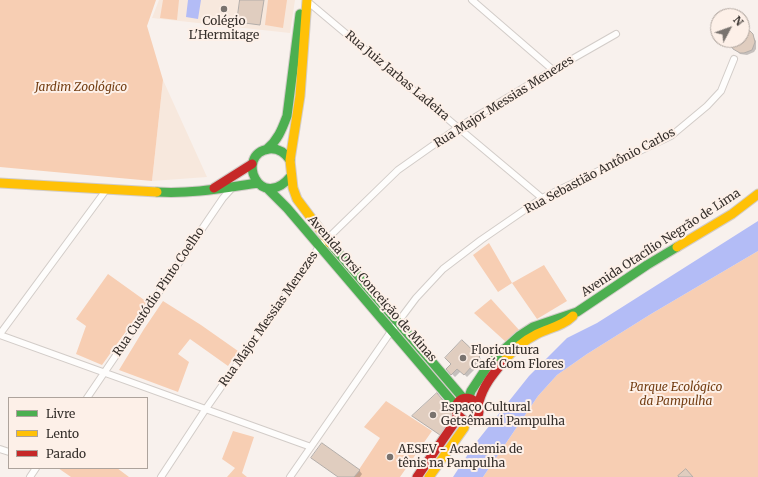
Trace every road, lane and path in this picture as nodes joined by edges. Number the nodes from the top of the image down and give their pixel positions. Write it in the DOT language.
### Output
graph roads {
  1 [pos="305,0"];
  2 [pos="472,0"];
  3 [pos="616,34"];
  4 [pos="734,59"];
  5 [pos="553,70"];
  6 [pos="459,127"];
  7 [pos="267,150"];
  8 [pos="290,160"];
  9 [pos="252,164"];
  10 [pos="291,176"];
  11 [pos="0,183"];
  12 [pos="258,183"];
  13 [pos="233,187"];
  14 [pos="268,189"];
  15 [pos="106,190"];
  16 [pos="209,191"];
  17 [pos="758,194"];
  18 [pos="542,198"];
  19 [pos="327,239"];
  20 [pos="319,247"];
  21 [pos="576,312"];
  22 [pos="399,321"];
  23 [pos="392,330"];
  24 [pos="0,335"];
  25 [pos="105,372"];
  26 [pos="87,397"];
  27 [pos="466,398"];
  28 [pos="479,405"];
  29 [pos="456,406"];
  30 [pos="206,410"];
  31 [pos="457,416"];
  32 [pos="466,421"];
  33 [pos="311,447"];
  34 [pos="161,477"];
  35 [pos="290,477"];
  36 [pos="417,477"];
  37 [pos="429,477"];
  1 -- 6 [label="street, Rua Juiz Jarbas Ladeira"];
  1 -- 7 [label="street"];
  1 -- 8 [label="street"];
  2 -- 5 [label="street"];
  3 -- 5 [label="street, Rua Major Messias Menezes"];
  4 -- 18 [label="street, Rua Sebastião Antônio Carlos"];
  5 -- 6 [label="street, Rua Major Messias Menezes"];
  6 -- 18 [label="street, Rua Juiz Jarbas Ladeira"];
  6 -- 19 [label="street, Rua Major Messias Menezes"];
  7 -- 8 [label="street"];
  7 -- 9 [label="street"];
  8 -- 10 [label="street"];
  9 -- 12 [label="street"];
  9 -- 16 [label="street"];
  10 -- 14 [label="street"];
  10 -- 19 [label="street, Avenida Orsi Conceição de Minas"];
  11 -- 15 [label="street"];
  12 -- 13 [label="street"];
  12 -- 14 [label="street"];
  13 -- 16 [label="street"];
  13 -- 25 [label="street, Rua Custódio Pinto Coelho"];
  14 -- 20 [label="street, Avenida Orsi Conceição de Minas"];
  15 -- 16 [label="street"];
  15 -- 24 [label="street"];
  17 -- 21 [label="street, Avenida Otacílio Negrão de Lima"];
  18 -- 22 [label="street, Rua Sebastião Antônio Carlos"];
  19 -- 20 [label="street, Rua Major Messias Menezes"];
  19 -- 22 [label="street, Avenida Orsi Conceição de Minas"];
  20 -- 23 [label="street, Avenida Orsi Conceição de Minas"];
  20 -- 30 [label="street, Rua Major Messias Menezes"];
  21 -- 27 [label="street, Avenida Otacílio Negrão de Lima"];
  21 -- 28 [label="street, Avenida Otacílio Negrão de Lima"];
  22 -- 23 [label="street, Rua Sebastião Antônio Carlos"];
  22 -- 27 [label="street, Avenida Orsi Conceição de Minas"];
  23 -- 29 [label="street, Avenida Orsi Conceição de Minas"];
  23 -- 33 [label="street, Rua Sebastião Antônio Carlos"];
  24 -- 25 [label="street"];
  25 -- 26 [label="street, Rua Custódio Pinto Coelho"];
  25 -- 30 [label="street"];
  27 -- 28 [label="street"];
  27 -- 29 [label="street"];
  28 -- 32 [label="street"];
  29 -- 31 [label="street"];
  30 -- 33 [label="street"];
  30 -- 34 [label="street, Rua Major Messias Menezes"];
  31 -- 32 [label="street"];
  31 -- 36 [label="street"];
  32 -- 37 [label="street"];
  33 -- 35 [label="street, Rua Sebastião Antônio Carlos"];
}
